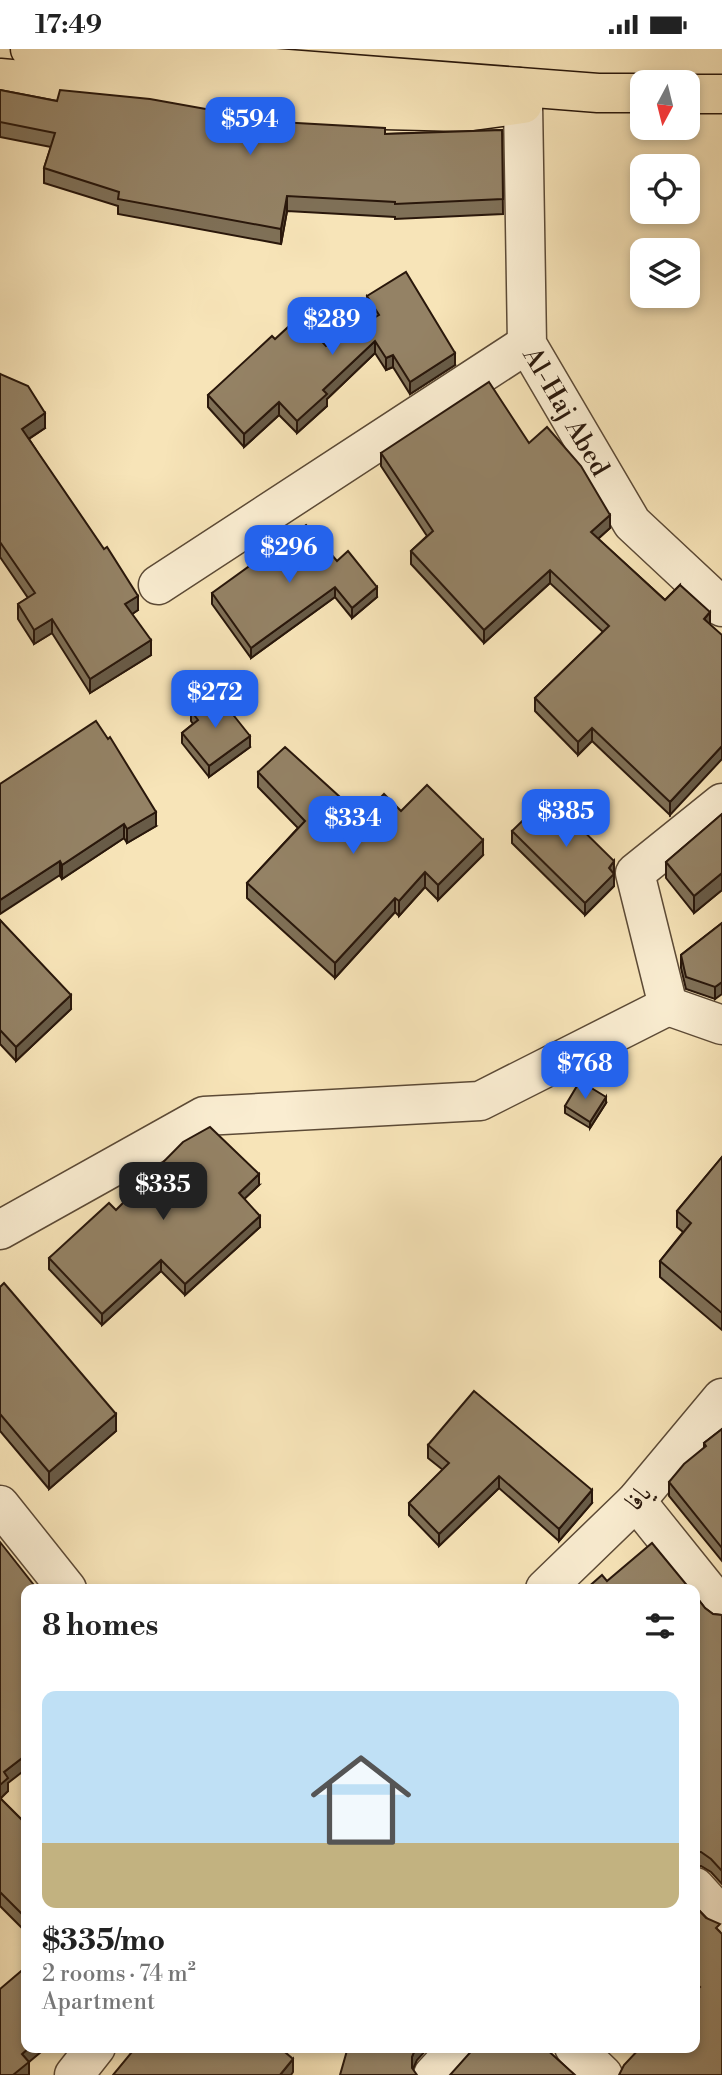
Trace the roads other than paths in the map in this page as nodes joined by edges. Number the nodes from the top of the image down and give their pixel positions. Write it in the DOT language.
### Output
graph roads {
  1 [pos="30,49"];
  2 [pos="0,78"];
  3 [pos="630,93"];
  4 [pos="700,94"];
  5 [pos="722,94"];
  6 [pos="520,96"];
  7 [pos="527,344"];
  8 [pos="158,585"];
  9 [pos="722,607"];
  10 [pos="722,803"];
  11 [pos="668,1006"];
  12 [pos="722,1025"];
  13 [pos="0,1230"];
  14 [pos="722,1398"];
  15 [pos="636,1501"];
  16 [pos="0,1505"];
  17 [pos="63,1584"];
  18 [pos="550,1584"];
  19 [pos="722,1608"];
  20 [pos="700,1893"];
  21 [pos="722,1917"];
  22 [pos="91,2053"];
  23 [pos="453,2053"];
  24 [pos="580,2053"];
  25 [pos="74,2075"];
  26 [pos="433,2075"];
  27 [pos="603,2075"];
  1 -- 6 [label="main road"];
  2 -- 6 [label="main road"];
  3 -- 6 [label="main road"];
  4 -- 5 [label="main road"];
  6 -- 7 [label="street, Al-Haj Abed"];
  7 -- 8 [label="street"];
  7 -- 9 [label="street, Al-Haj Abed"];
  10 -- 11 [label="street"];
  11 -- 12 [label="street"];
  11 -- 13 [label="street"];
  14 -- 15 [label="street, يافا"];
  15 -- 18 [label="street, يافا"];
  15 -- 19 [label="street"];
  16 -- 17 [label="street"];
  20 -- 21 [label="street"];
  22 -- 25 [label="street"];
  23 -- 26 [label="street"];
  24 -- 27 [label="street"];
}
